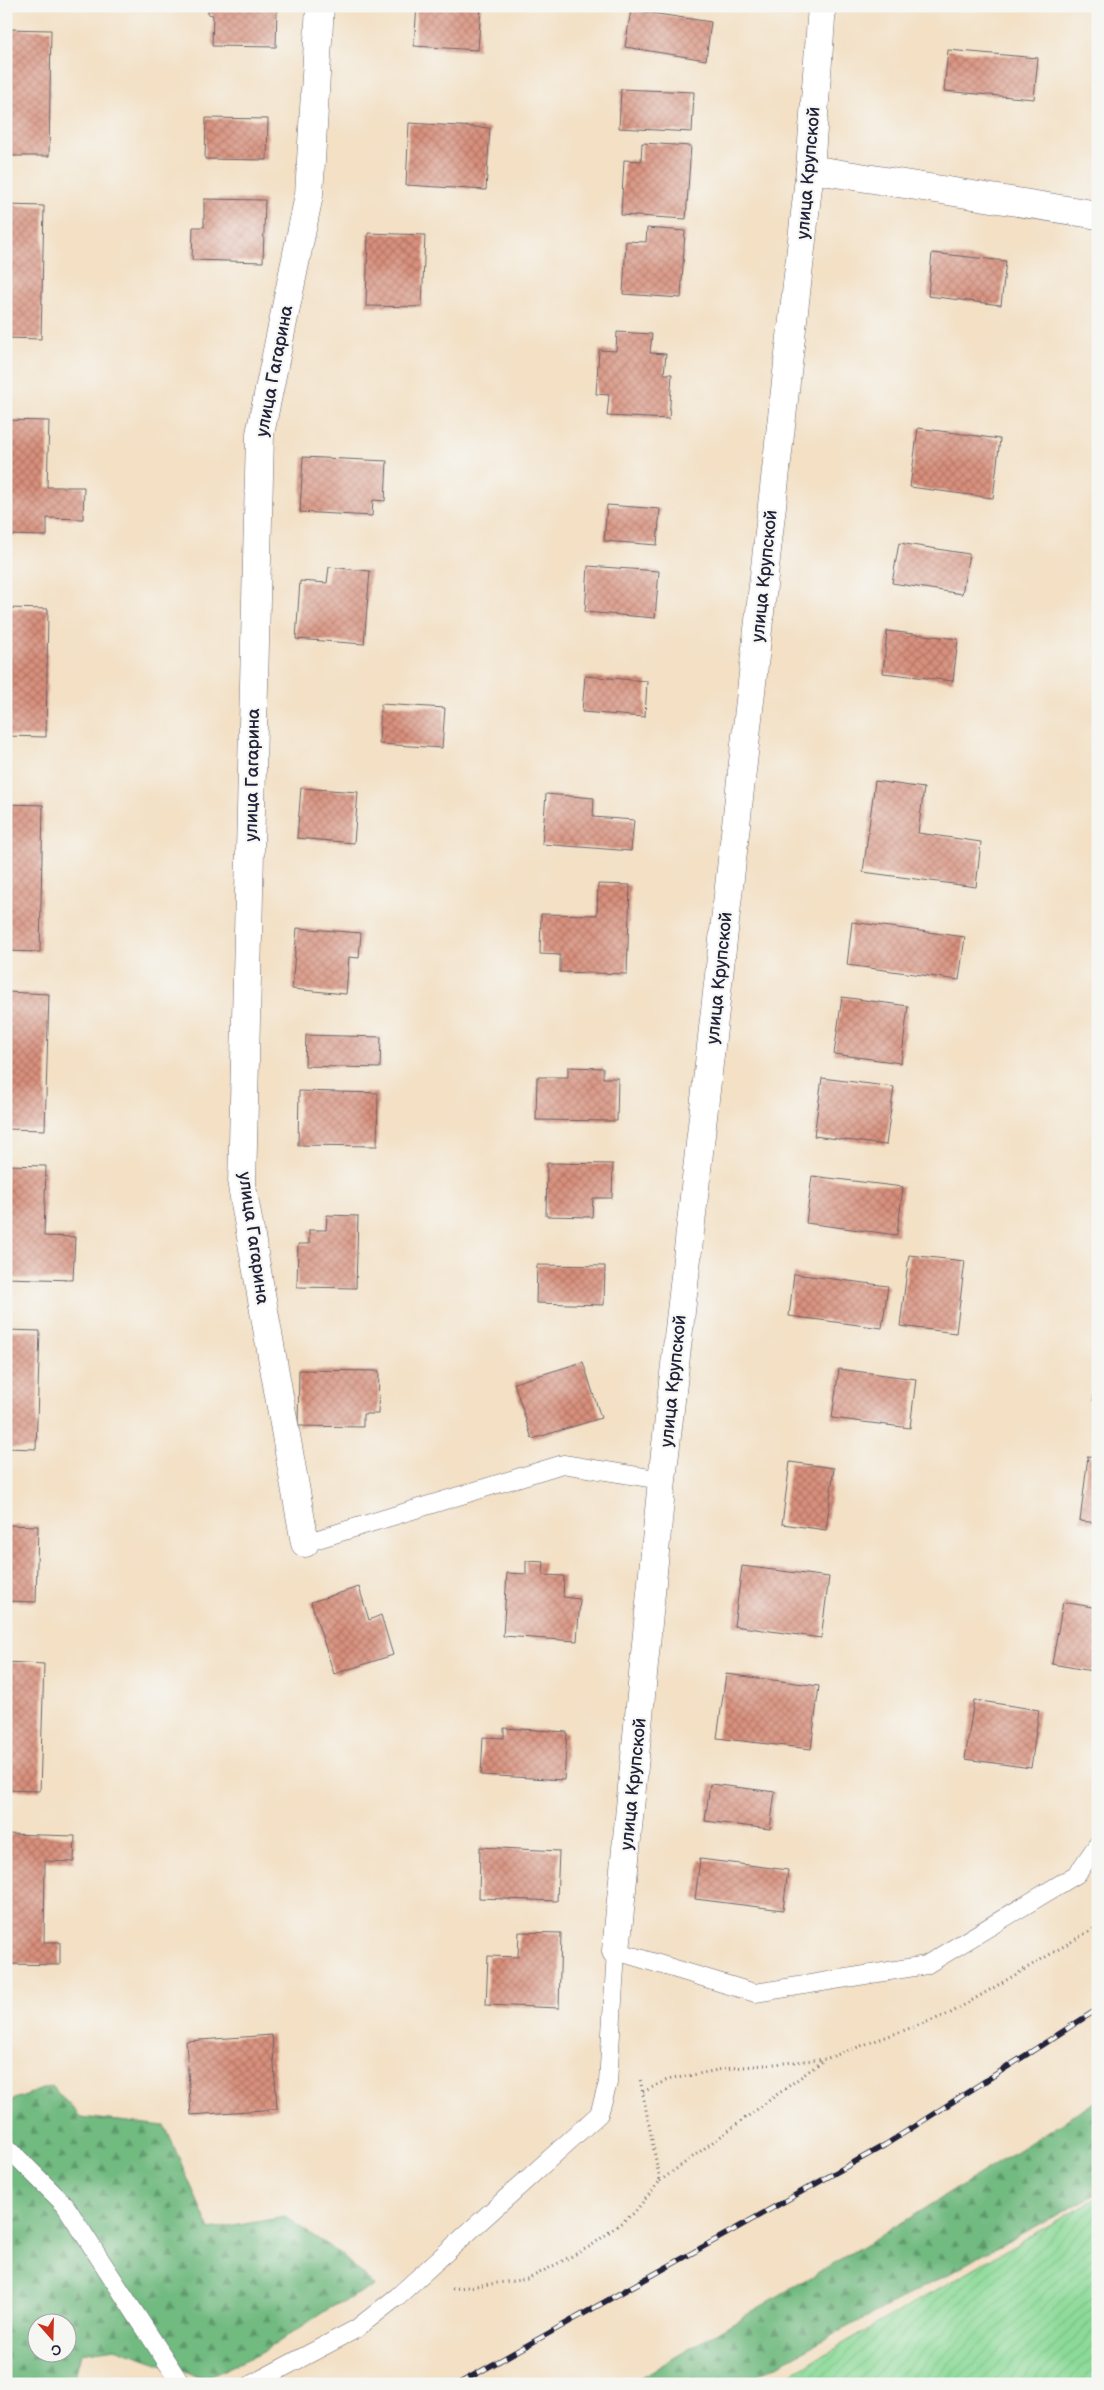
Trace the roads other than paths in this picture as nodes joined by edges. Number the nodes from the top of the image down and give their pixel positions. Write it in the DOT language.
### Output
graph roads {
  1 [pos="320,6"];
  2 [pos="822,6"];
  3 [pos="810,169"];
  4 [pos="1098,215"];
  5 [pos="662,1480"];
  6 [pos="305,1543"];
  7 [pos="1098,1844"];
  8 [pos="616,1951"];
  9 [pos="6,2146"];
  10 [pos="181,2384"];
  11 [pos="252,2384"];
  1 -- 6 [label="street, улица Гагарина"];
  2 -- 3 [label="street, улица Крупской"];
  3 -- 4 [label="street"];
  3 -- 5 [label="street, улица Крупской"];
  5 -- 6 [label="lane"];
  5 -- 8 [label="street, улица Крупской"];
  7 -- 8 [label="lane"];
  8 -- 11 [label="lane"];
  9 -- 10 [label="lane"];
}
